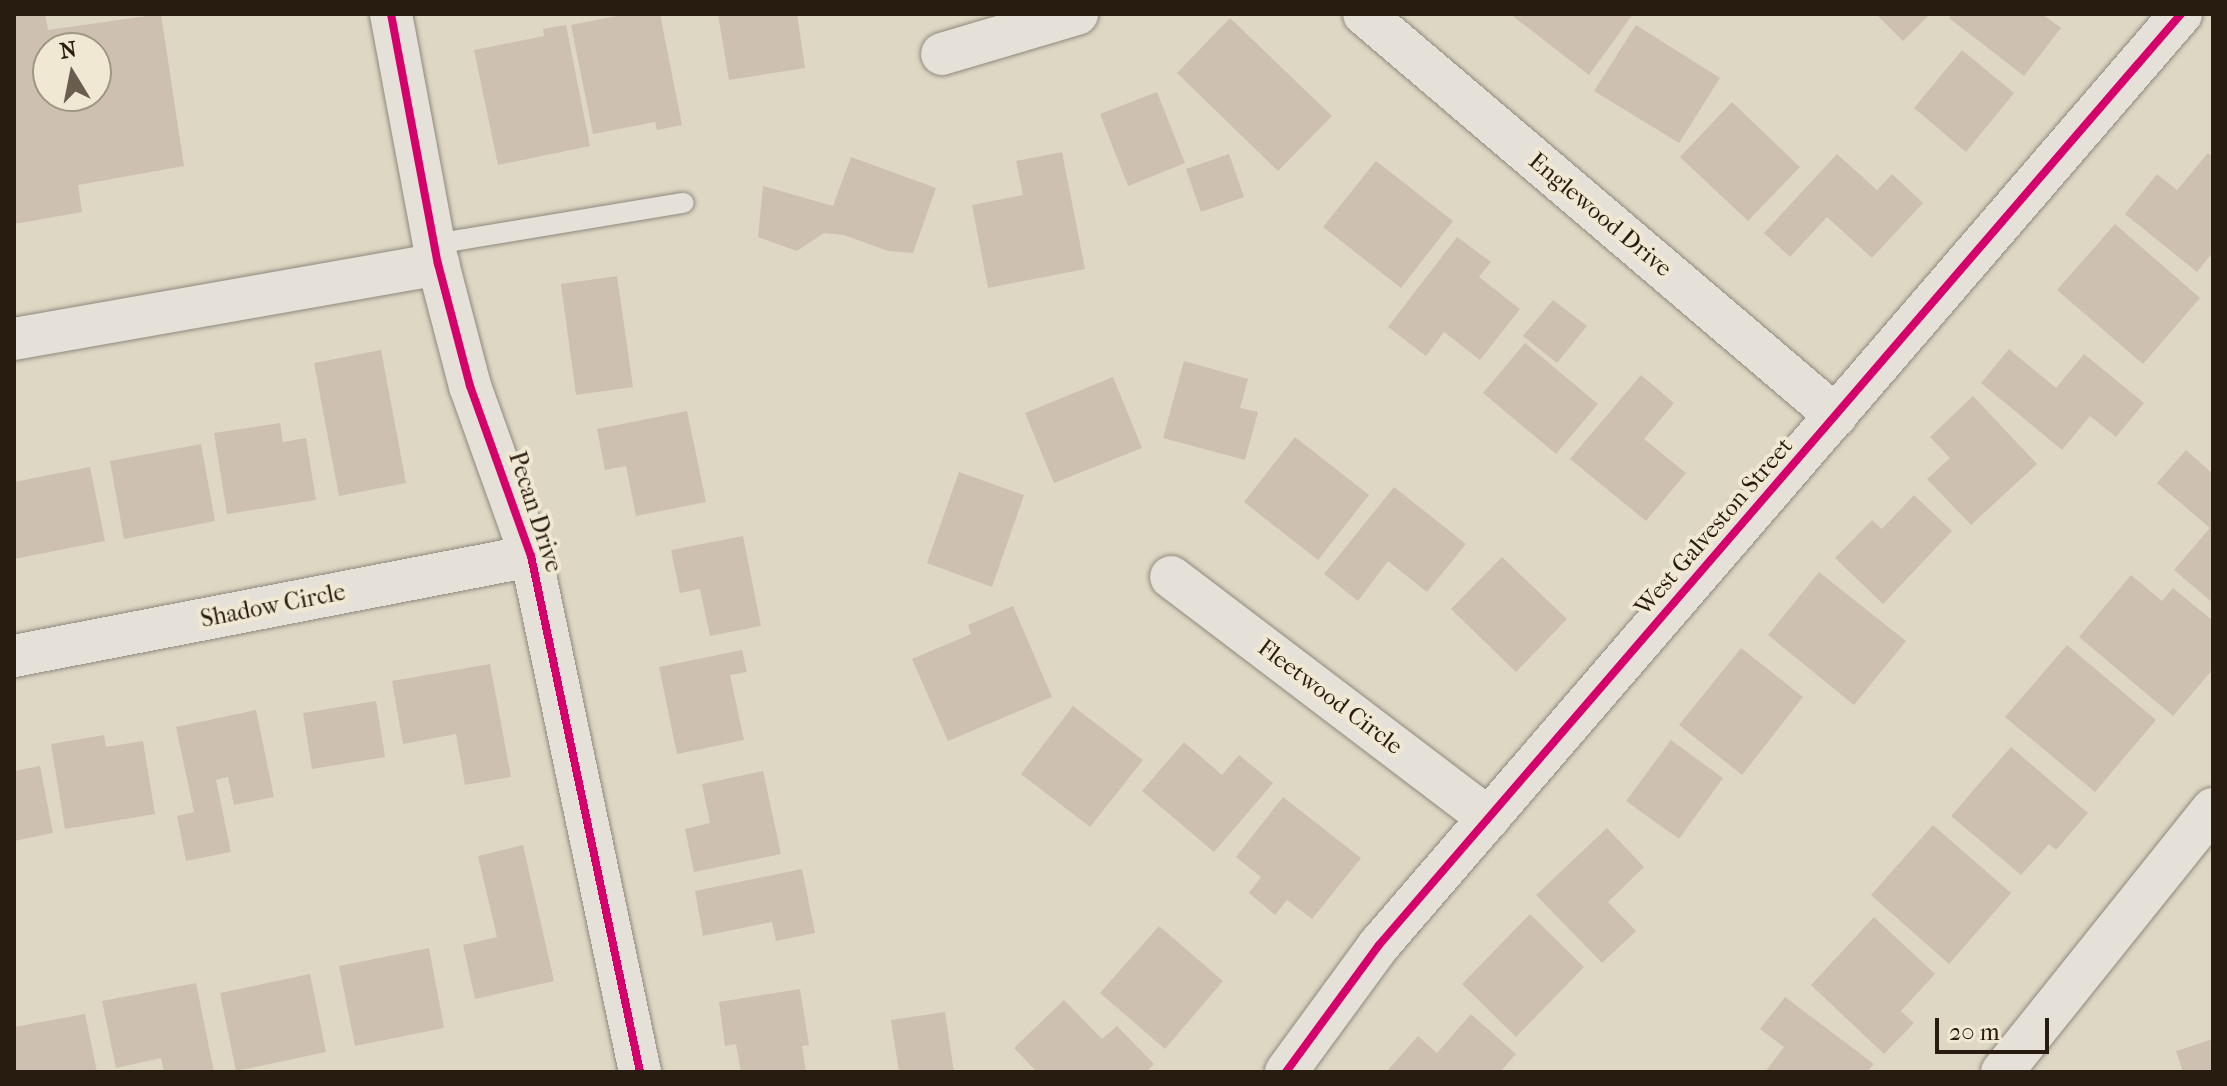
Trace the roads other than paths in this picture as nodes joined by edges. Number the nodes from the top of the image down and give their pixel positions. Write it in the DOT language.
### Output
graph roads {
  1 [pos="391,14"];
  2 [pos="1077,14"];
  3 [pos="1364,14"];
  4 [pos="2181,14"];
  5 [pos="942,54"];
  6 [pos="684,203"];
  7 [pos="436,254"];
  8 [pos="14,339"];
  9 [pos="1836,416"];
  10 [pos="531,556"];
  11 [pos="1171,577"];
  12 [pos="14,656"];
  13 [pos="2213,809"];
  14 [pos="1489,818"];
  15 [pos="640,1072"];
  16 [pos="1286,1072"];
  17 [pos="2002,1072"];
  1 -- 7 [label="street, Pecan Drive"];
  2 -- 5 [label="street"];
  3 -- 9 [label="street, Englewood Drive"];
  4 -- 9 [label="street, West Galveston Street"];
  6 -- 7 [label="lane"];
  7 -- 8 [label="street"];
  7 -- 10 [label="street, Pecan Drive"];
  9 -- 14 [label="street, West Galveston Street"];
  10 -- 12 [label="street, Shadow Circle"];
  10 -- 15 [label="street, Pecan Drive"];
  11 -- 14 [label="street, Fleetwood Circle"];
  13 -- 17 [label="street"];
  14 -- 16 [label="street, West Galveston Street"];
}
